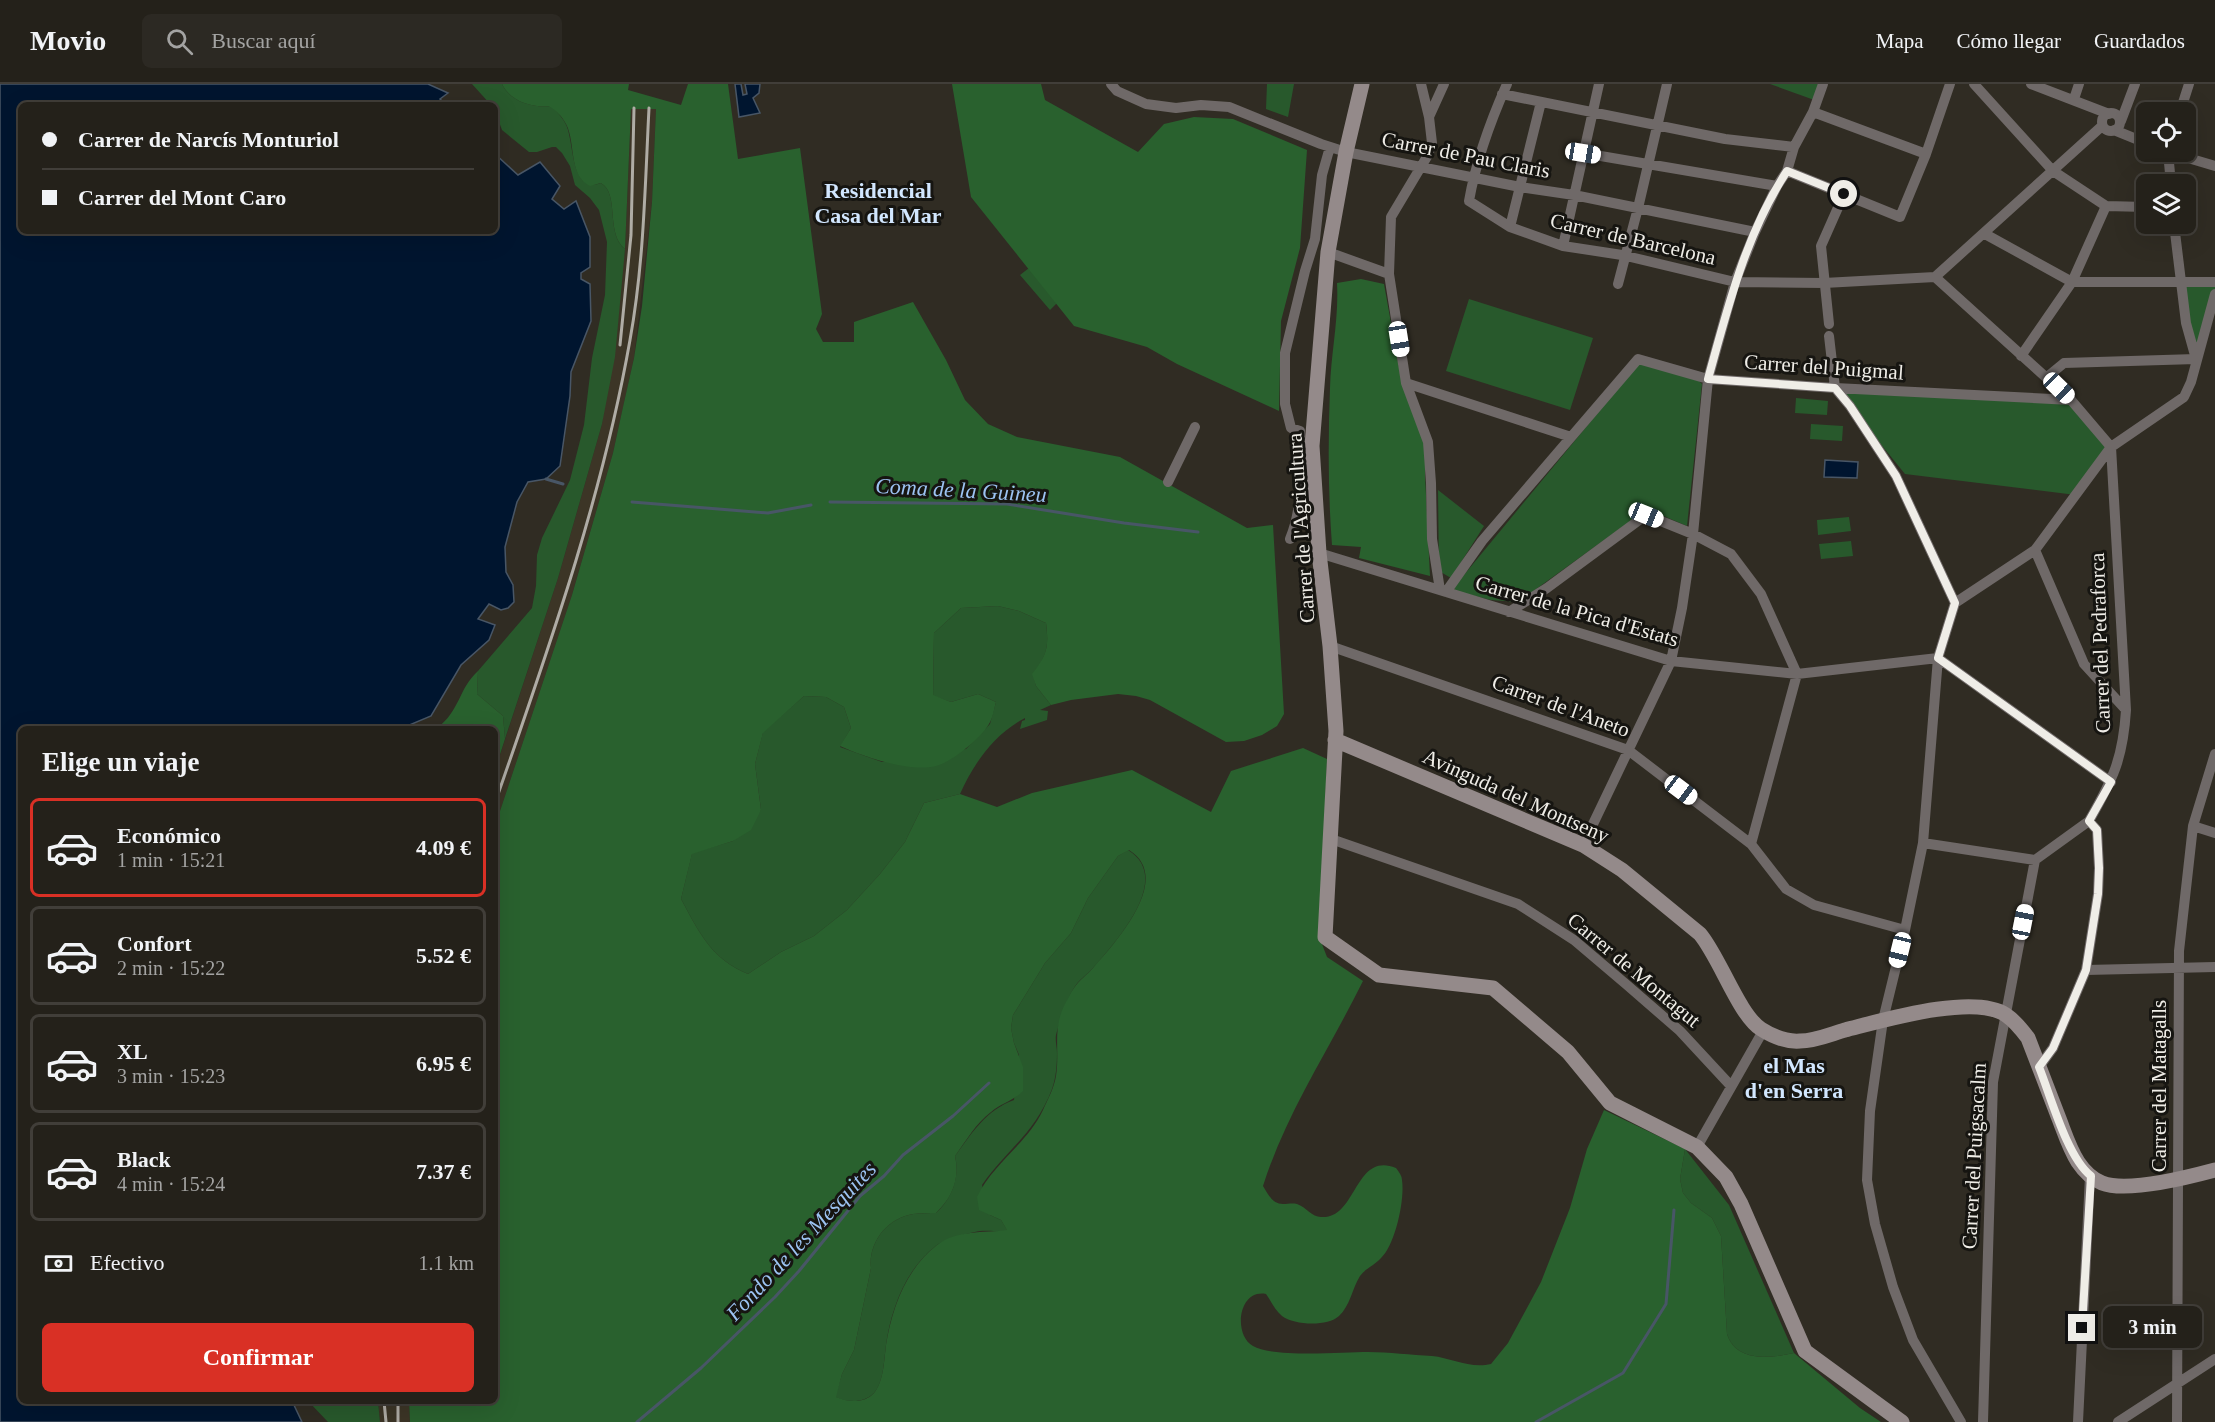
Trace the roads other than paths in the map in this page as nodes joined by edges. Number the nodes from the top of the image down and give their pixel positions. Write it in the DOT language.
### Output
graph roads {
  1 [pos="1111,84"];
  2 [pos="1362,84"];
  3 [pos="1421,84"];
  4 [pos="1444,84"];
  5 [pos="1599,84"];
  6 [pos="1667,84"];
  7 [pos="1823,84"];
  8 [pos="1950,84"];
  9 [pos="1974,84"];
  10 [pos="2031,84"];
  11 [pos="2079,84"];
  12 [pos="2135,84"];
  13 [pos="2189,84"];
  14 [pos="1504,89"];
  15 [pos="2074,99"];
  16 [pos="1541,102"];
  17 [pos="2183,102"];
  18 [pos="1813,112"];
  19 [pos="1592,114"];
  20 [pos="2109,114"];
  21 [pos="1429,117"];
  22 [pos="1656,125"];
  23 [pos="2117,125"];
  24 [pos="2102,126"];
  25 [pos="2136,137"];
  26 [pos="1330,147"];
  27 [pos="1794,147"];
  28 [pos="1346,152"];
  29 [pos="1583,153"];
  30 [pos="1926,154"];
  31 [pos="2196,160"];
  32 [pos="1648,164"];
  33 [pos="2215,165"];
  34 [pos="1423,166"];
  35 [pos="1787,171"];
  36 [pos="2053,171"];
  37 [pos="1473,177"];
  38 [pos="1777,186"];
  39 [pos="1520,187"];
  40 [pos="1844,194"];
  41 [pos="1574,195"];
  42 [pos="2106,206"];
  43 [pos="2136,207"];
  44 [pos="1638,208"];
  45 [pos="1510,227"];
  46 [pos="1755,232"];
  47 [pos="1985,234"];
  48 [pos="2175,234"];
  49 [pos="1563,246"];
  50 [pos="1328,252"];
  51 [pos="1625,256"];
  52 [pos="1389,274"];
  53 [pos="1935,277"];
  54 [pos="1735,282"];
  55 [pos="2072,282"];
  56 [pos="2182,282"];
  57 [pos="2215,282"];
  58 [pos="1824,283"];
  59 [pos="1618,284"];
  60 [pos="2215,294"];
  61 [pos="1829,324"];
  62 [pos="1829,336"];
  63 [pos="2021,356"];
  64 [pos="2196,359"];
  65 [pos="2047,377"];
  66 [pos="1708,379"];
  67 [pos="1406,383"];
  68 [pos="1835,388"];
  69 [pos="2071,400"];
  70 [pos="1196,427"];
  71 [pos="1571,437"];
  72 [pos="2111,447"];
  73 [pos="1168,482"];
  74 [pos="1693,534"];
  75 [pos="1290,539"];
  76 [pos="2035,550"];
  77 [pos="1319,553"];
  78 [pos="1443,591"];
  79 [pos="1955,603"];
  80 [pos="1509,612"];
  81 [pos="1330,646"];
  82 [pos="1938,658"];
  83 [pos="1671,661"];
  84 [pos="1797,674"];
  85 [pos="2126,710"];
  86 [pos="1335,740"];
  87 [pos="1628,750"];
  88 [pos="2215,754"];
  89 [pos="2111,782"];
  90 [pos="2089,821"];
  91 [pos="2193,826"];
  92 [pos="2215,833"];
  93 [pos="1331,839"];
  94 [pos="1923,843"];
  95 [pos="1751,844"];
  96 [pos="1582,845"];
  97 [pos="2035,860"];
  98 [pos="1905,930"];
  99 [pos="2215,967"];
  100 [pos="2180,968"];
  101 [pos="2086,970"];
  102 [pos="2005,1014"];
  103 [pos="1883,1020"];
  104 [pos="1763,1031"];
  105 [pos="2039,1067"];
  106 [pos="1731,1086"];
  107 [pos="1697,1146"];
  108 [pos="2215,1170"];
  109 [pos="2091,1176"];
  110 [pos="2178,1179"];
  111 [pos="2215,1359"];
  112 [pos="2179,1383"];
  113 [pos="1902,1422"];
  114 [pos="1961,1422"];
  115 [pos="1983,1422"];
  116 [pos="2078,1422"];
  117 [pos="2118,1422"];
  118 [pos="2177,1422"];
  1 -- 26 [label="street, Carrer de Pau Claris"];
  2 -- 28 [label="street, Carrer de l'Agricultura"];
  3 -- 21 [label="street"];
  4 -- 21 [label="street"];
  5 -- 19 [label="street"];
  6 -- 22 [label="street"];
  7 -- 18 [label="street"];
  8 -- 30 [label="street"];
  9 -- 36 [label="street"];
  10 -- 15 [label="street"];
  11 -- 15 [label="street"];
  12 -- 23 [label="street"];
  13 -- 17 [label="street"];
  14 -- 16 [label="street"];
  14 -- 37 [label="street"];
  15 -- 20 [label="street"];
  16 -- 19 [label="street"];
  16 -- 39 [label="street"];
  18 -- 27 [label="street"];
  18 -- 30 [label="street"];
  19 -- 22 [label="street"];
  19 -- 29 [label="street"];
  20 -- 23 [label="street"];
  20 -- 24 [label="street"];
  21 -- 34 [label="street"];
  22 -- 27 [label="street"];
  22 -- 32 [label="street"];
  23 -- 24 [label="street"];
  23 -- 25 [label="street"];
  24 -- 36 [label="street"];
  26 -- 28 [label="street, Carrer de Pau Claris"];
  26 -- 75 [label="street"];
  27 -- 35 [label="street"];
  28 -- 34 [label="street, Carrer de Pau Claris"];
  28 -- 50 [label="street, Carrer de l'Agricultura"];
  29 -- 32 [label="street"];
  29 -- 41 [label="street"];
  30 -- 40 [label="street"];
  31 -- 33 [label="street"];
  32 -- 38 [label="street"];
  32 -- 44 [label="street"];
  34 -- 37 [label="street, Carrer de Pau Claris"];
  34 -- 52 [label="street"];
  35 -- 38 [label="street"];
  35 -- 40 [label="street"];
  36 -- 42 [label="street"];
  36 -- 47 [label="street"];
  37 -- 39 [label="street, Carrer de Pau Claris"];
  37 -- 45 [label="street, Carrer de Barcelona"];
  38 -- 46 [label="street"];
  39 -- 41 [label="street, Carrer de Pau Claris"];
  39 -- 45 [label="street"];
  40 -- 58 [label="street"];
  41 -- 44 [label="street, Carrer de Pau Claris"];
  41 -- 49 [label="street"];
  42 -- 43 [label="street"];
  42 -- 55 [label="street"];
  44 -- 46 [label="street, Carrer de Pau Claris"];
  44 -- 51 [label="street"];
  45 -- 49 [label="street, Carrer de Barcelona"];
  46 -- 54 [label="street"];
  47 -- 53 [label="street"];
  47 -- 55 [label="street"];
  48 -- 56 [label="street"];
  49 -- 51 [label="street, Carrer de Barcelona"];
  50 -- 52 [label="street"];
  50 -- 77 [label="street, Carrer de l'Agricultura"];
  51 -- 54 [label="street, Carrer de Barcelona"];
  51 -- 59 [label="street"];
  52 -- 67 [label="street"];
  53 -- 58 [label="street, Carrer de Barcelona"];
  53 -- 63 [label="street"];
  54 -- 58 [label="street, Carrer de Barcelona"];
  54 -- 66 [label="street"];
  55 -- 56 [label="street"];
  55 -- 63 [label="street"];
  56 -- 57 [label="street"];
  56 -- 64 [label="street"];
  58 -- 61 [label="street"];
  60 -- 64 [label="street"];
  62 -- 68 [label="street"];
  63 -- 65 [label="street"];
  64 -- 65 [label="street"];
  64 -- 72 [label="street"];
  65 -- 69 [label="street"];
  66 -- 68 [label="street, Carrer del Puigmal"];
  66 -- 71 [label="street, Carrer del Puigmal"];
  66 -- 74 [label="street"];
  67 -- 71 [label="street"];
  67 -- 78 [label="street"];
  68 -- 69 [label="street, Carrer del Puigmal"];
  68 -- 79 [label="street"];
  69 -- 72 [label="street"];
  70 -- 73 [label="street"];
  71 -- 78 [label="street, Carrer del Puigmal"];
  72 -- 76 [label="street"];
  72 -- 85 [label="street, Carrer del Pedraforca"];
  74 -- 80 [label="street"];
  74 -- 83 [label="street"];
  74 -- 84 [label="street"];
  76 -- 79 [label="street"];
  76 -- 85 [label="street"];
  77 -- 78 [label="street, Carrer de la Pica d'Estats"];
  77 -- 81 [label="street, Carrer de l'Agricultura"];
  78 -- 80 [label="street, Carrer de la Pica d'Estats"];
  79 -- 82 [label="street"];
  80 -- 83 [label="street, Carrer de la Pica d'Estats"];
  81 -- 86 [label="street, Carrer de l'Agricultura"];
  81 -- 87 [label="street, Carrer de l'Aneto"];
  82 -- 84 [label="street, Carrer de la Pica d'Estats"];
  82 -- 89 [label="street"];
  82 -- 94 [label="street"];
  83 -- 84 [label="street, Carrer de la Pica d'Estats"];
  83 -- 87 [label="street"];
  84 -- 95 [label="street"];
  85 -- 89 [label="street, Carrer del Pedraforca"];
  86 -- 93 [label="street, Carrer de l'Agricultura"];
  86 -- 96 [label="street, Avinguda del Montseny"];
  87 -- 95 [label="street, Carrer de l'Aneto"];
  87 -- 96 [label="street"];
  88 -- 91 [label="street, Carrer del Matagalls"];
  89 -- 90 [label="street, Carrer del Pedraforca"];
  90 -- 97 [label="street"];
  90 -- 101 [label="street"];
  91 -- 92 [label="street"];
  91 -- 100 [label="street, Carrer del Matagalls"];
  93 -- 106 [label="street, Carrer de Montagut"];
  93 -- 107 [label="street, Carrer de l'Agricultura"];
  94 -- 97 [label="street"];
  94 -- 98 [label="street"];
  95 -- 98 [label="street, Carrer de l'Aneto"];
  96 -- 104 [label="street, Avinguda del Montseny"];
  97 -- 102 [label="street, Carrer del Puigsacalm"];
  98 -- 103 [label="street"];
  99 -- 100 [label="street"];
  100 -- 101 [label="street"];
  100 -- 110 [label="street, Carrer del Matagalls"];
  101 -- 105 [label="street"];
  102 -- 103 [label="street"];
  102 -- 105 [label="street"];
  102 -- 115 [label="street, Carrer del Puigsacalm"];
  103 -- 104 [label="street"];
  103 -- 114 [label="street"];
  104 -- 106 [label="street"];
  105 -- 109 [label="street"];
  106 -- 107 [label="street"];
  107 -- 113 [label="street"];
  108 -- 110 [label="street"];
  109 -- 110 [label="street"];
  109 -- 116 [label="street"];
  110 -- 112 [label="street, Carrer del Matagalls"];
  111 -- 112 [label="street"];
  112 -- 117 [label="street"];
  112 -- 118 [label="street, Carrer del Matagalls"];
}
